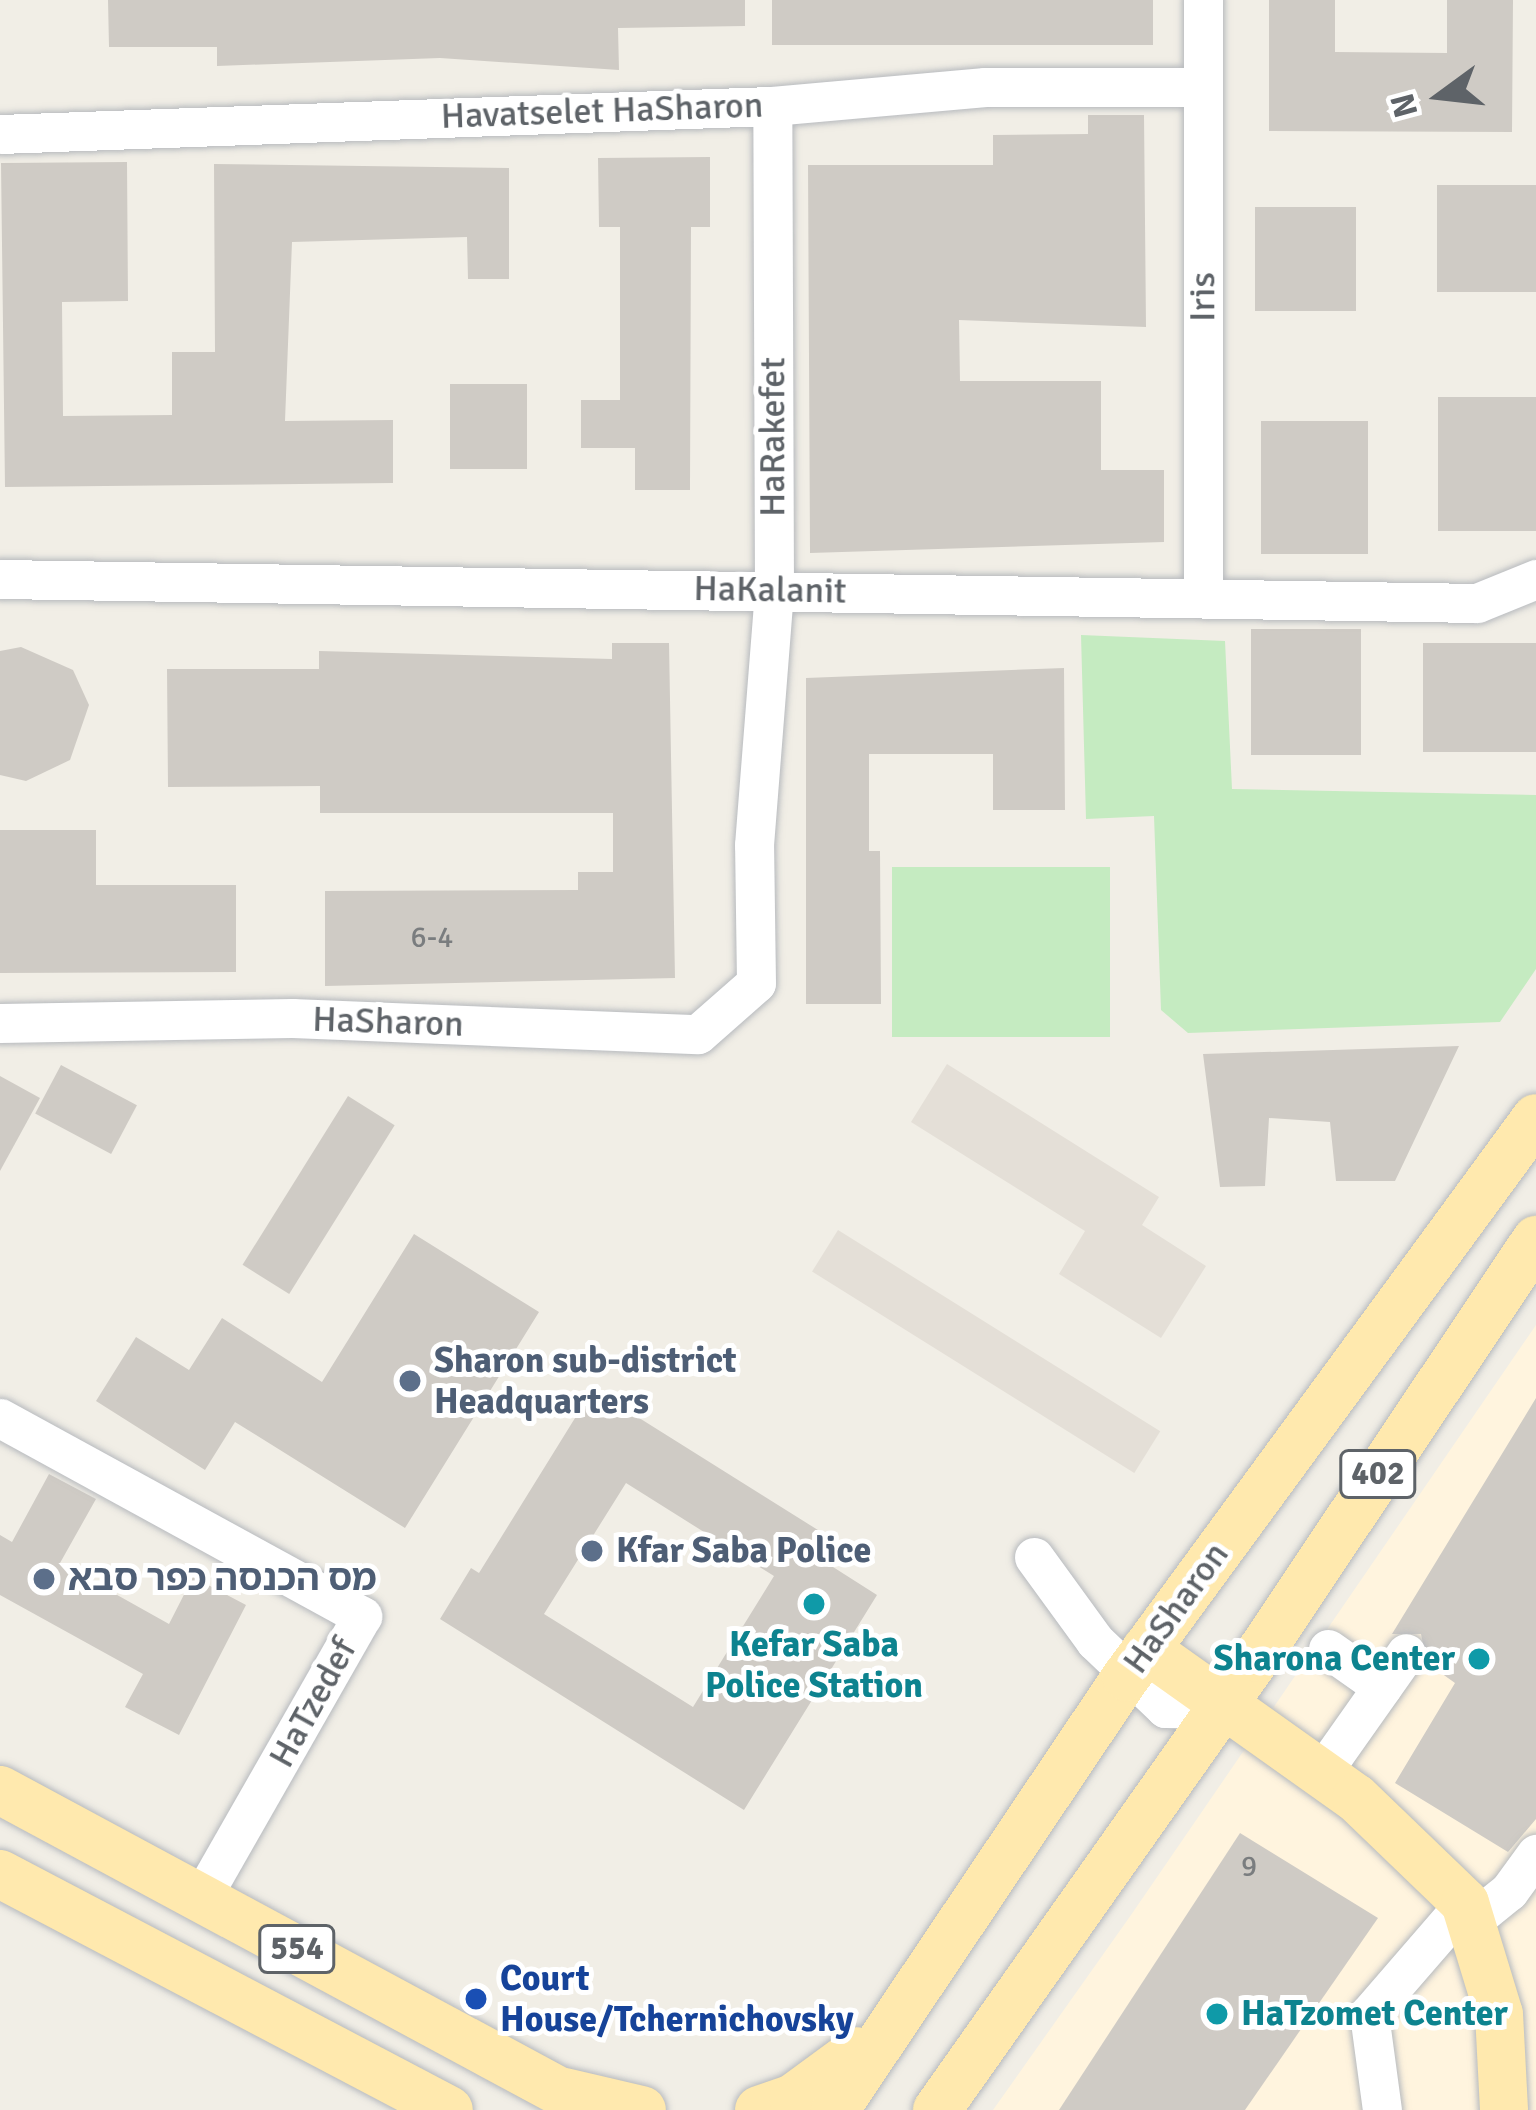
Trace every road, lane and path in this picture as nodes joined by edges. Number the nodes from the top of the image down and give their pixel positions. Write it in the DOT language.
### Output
graph roads {
  1 [pos="1203,0"];
  2 [pos="1203,87"];
  3 [pos="772,106"];
  4 [pos="0,134"];
  5 [pos="0,579"];
  6 [pos="1536,579"];
  7 [pos="774,590"];
  8 [pos="1203,593"];
  9 [pos="756,983"];
  10 [pos="0,1023"];
  11 [pos="1536,1118"];
  12 [pos="1536,1240"];
  13 [pos="0,1418"];
  14 [pos="1022,1547"];
  15 [pos="1328,1649"];
  16 [pos="1406,1653"];
  17 [pos="1136,1663"];
  18 [pos="1382,1687"];
  19 [pos="1221,1709"];
  20 [pos="1320,1774"];
  21 [pos="0,1790"];
  22 [pos="1536,1854"];
  23 [pos="0,1874"];
  24 [pos="202,1898"];
  25 [pos="1469,1911"];
  26 [pos="903,2005"];
  27 [pos="346,2051"];
  28 [pos="977,2055"];
  29 [pos="575,2100"];
  30 [pos="418,2110"];
  31 [pos="449,2110"];
  32 [pos="643,2110"];
  33 [pos="759,2110"];
  34 [pos="835,2110"];
  35 [pos="937,2110"];
  36 [pos="962,2110"];
  37 [pos="1382,2110"];
  38 [pos="1504,2110"];
  1 -- 2 [label="street, Iris"];
  2 -- 3 [label="street, Havatselet HaSharon"];
  2 -- 8 [label="street, Iris"];
  3 -- 4 [label="street, Havatselet HaSharon"];
  3 -- 7 [label="street, HaRakefet"];
  5 -- 7 [label="street, HaKalanit"];
  6 -- 8 [label="street, HaKalanit"];
  7 -- 8 [label="street, HaKalanit"];
  7 -- 9 [label="street, HaRakefet"];
  9 -- 10 [label="street, HaSharon"];
  11 -- 17 [label="main road, HaSharon / 402"];
  12 -- 19 [label="main road, 402"];
  13 -- 24 [label="street, HaTzedef"];
  14 -- 17 [label="street"];
  15 -- 18 [label="street"];
  16 -- 18 [label="street"];
  17 -- 19 [label="main road"];
  17 -- 26 [label="main road, HaSharon / 402"];
  18 -- 20 [label="street"];
  19 -- 20 [label="main road"];
  19 -- 28 [label="main road, 402"];
  20 -- 25 [label="main road"];
  21 -- 24 [label="main road, 554"];
  22 -- 25 [label="street"];
  23 -- 27 [label="main road, 554"];
  24 -- 29 [label="main road, 554"];
  25 -- 37 [label="street"];
  25 -- 38 [label="main road"];
  26 -- 33 [label="main road"];
  26 -- 34 [label="main road, HaSharon / 402"];
  27 -- 30 [label="main road"];
  27 -- 31 [label="main road, 554"];
  28 -- 35 [label="main road, 402"];
  28 -- 36 [label="main road"];
  29 -- 32 [label="main road"];
}
